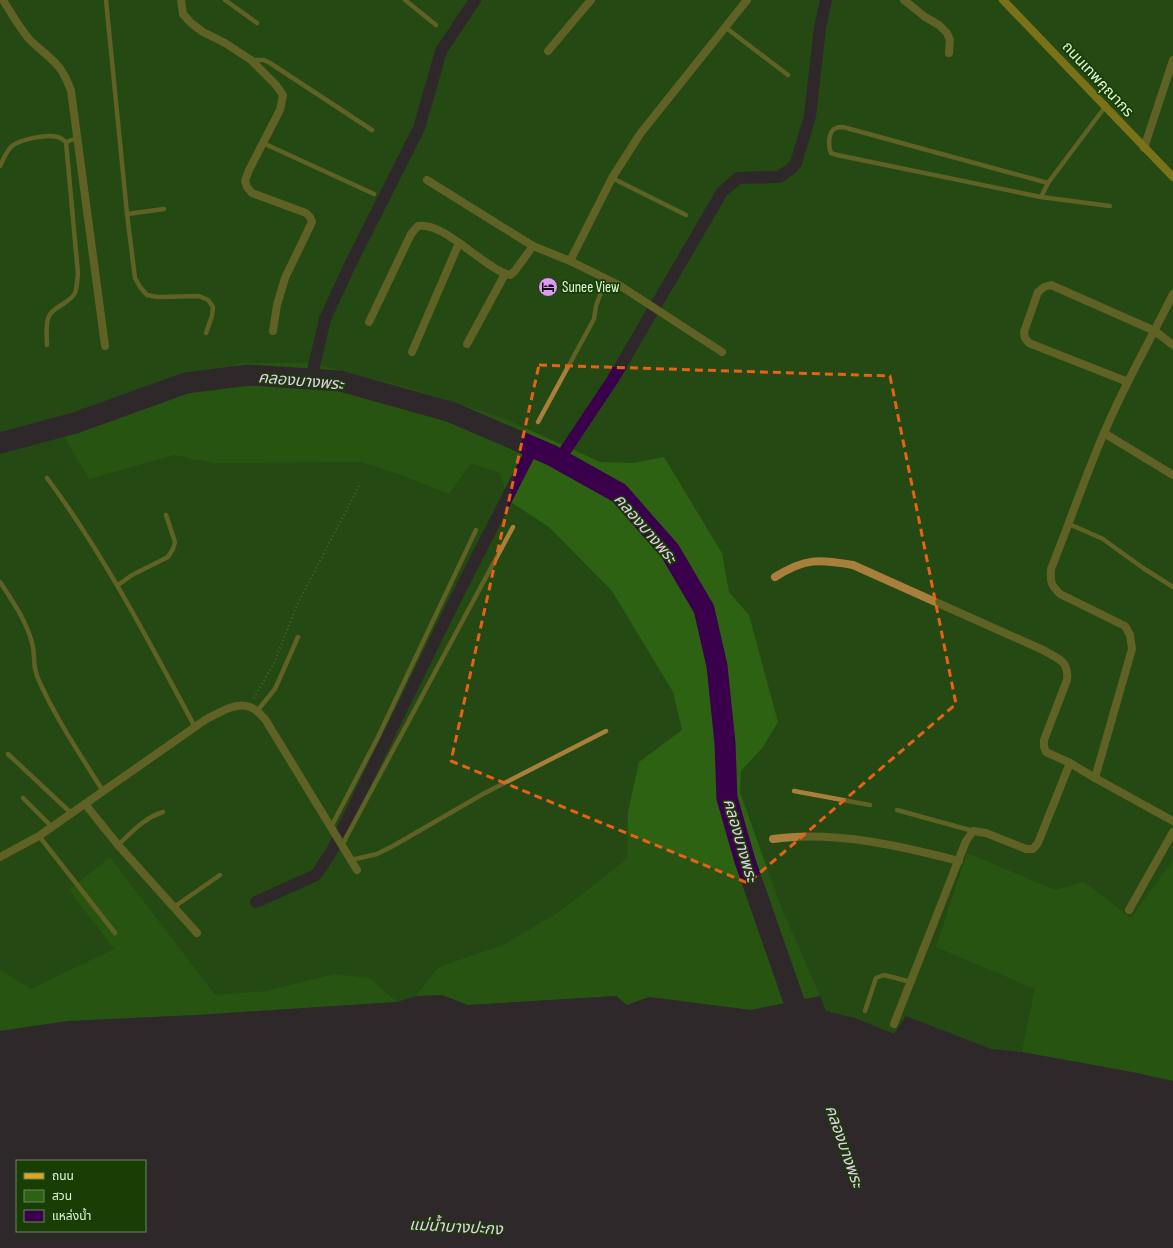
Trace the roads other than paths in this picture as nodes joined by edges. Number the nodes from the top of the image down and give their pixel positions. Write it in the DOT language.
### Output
graph roads {
  1 [pos="3,0"];
  2 [pos="106,0"];
  3 [pos="181,0"];
  4 [pos="225,0"];
  5 [pos="405,0"];
  6 [pos="591,0"];
  7 [pos="747,0"];
  8 [pos="904,0"];
  9 [pos="1004,0"];
  10 [pos="257,23"];
  11 [pos="436,25"];
  12 [pos="725,27"];
  13 [pos="548,51"];
  14 [pos="949,53"];
  15 [pos="251,60"];
  16 [pos="1173,60"];
  17 [pos="788,75"];
  18 [pos="1105,107"];
  19 [pos="372,130"];
  20 [pos="77,138"];
  21 [pos="66,142"];
  22 [pos="263,143"];
  23 [pos="1144,148"];
  24 [pos="0,166"];
  25 [pos="1173,177"];
  26 [pos="612,178"];
  27 [pos="427,180"];
  28 [pos="1048,184"];
  29 [pos="374,194"];
  30 [pos="1041,197"];
  31 [pos="1110,206"];
  32 [pos="164,209"];
  33 [pos="127,214"];
  34 [pos="686,216"];
  35 [pos="459,243"];
  36 [pos="533,246"];
  37 [pos="570,261"];
  38 [pos="505,274"];
  39 [pos="606,278"];
  40 [pos="1173,294"];
  41 [pos="369,322"];
  42 [pos="274,331"];
  43 [pos="1155,331"];
  44 [pos="206,333"];
  45 [pos="466,344"];
  46 [pos="47,345"];
  47 [pos="1173,345"];
  48 [pos="105,346"];
  49 [pos="412,352"];
  50 [pos="722,352"];
  51 [pos="1128,382"];
  52 [pos="538,422"];
  53 [pos="1104,434"];
  54 [pos="1173,475"];
  55 [pos="47,478"];
  56 [pos="166,515"];
  57 [pos="1069,524"];
  58 [pos="513,527"];
  59 [pos="476,530"];
  60 [pos="775,577"];
  61 [pos="0,582"];
  62 [pos="118,585"];
  63 [pos="1173,587"];
  64 [pos="298,637"];
  65 [pos="257,711"];
  66 [pos="195,727"];
  67 [pos="606,731"];
  68 [pos="8,754"];
  69 [pos="1070,763"];
  70 [pos="1095,778"];
  71 [pos="102,791"];
  72 [pos="794,791"];
  73 [pos="23,798"];
  74 [pos="85,804"];
  75 [pos="870,805"];
  76 [pos="897,810"];
  77 [pos="163,812"];
  78 [pos="71,813"];
  79 [pos="1173,821"];
  80 [pos="52,827"];
  81 [pos="331,828"];
  82 [pos="973,831"];
  83 [pos="1173,832"];
  84 [pos="39,836"];
  85 [pos="773,839"];
  86 [pos="118,845"];
  87 [pos="342,845"];
  88 [pos="0,857"];
  89 [pos="350,860"];
  90 [pos="959,861"];
  91 [pos="357,870"];
  92 [pos="220,875"];
  93 [pos="174,907"];
  94 [pos="1129,910"];
  95 [pos="116,933"];
  96 [pos="197,933"];
  97 [pos="911,982"];
  98 [pos="865,1011"];
  99 [pos="894,1024"];
  1 -- 20 [label="street"];
  2 -- 33 [label="lane"];
  3 -- 15 [label="street"];
  4 -- 10 [label="lane"];
  5 -- 11 [label="lane"];
  6 -- 13 [label="street"];
  7 -- 12 [label="street"];
  8 -- 14 [label="street"];
  9 -- 18 [label="main road, ถนนเทพคุณากร"];
  12 -- 17 [label="lane"];
  12 -- 26 [label="street"];
  15 -- 19 [label="lane"];
  15 -- 22 [label="street"];
  16 -- 23 [label="street"];
  18 -- 23 [label="main road, ถนนเทพคุณากร"];
  18 -- 28 [label="lane"];
  20 -- 21 [label="lane"];
  20 -- 48 [label="street"];
  21 -- 24 [label="lane"];
  21 -- 46 [label="lane"];
  22 -- 29 [label="lane"];
  22 -- 42 [label="street"];
  23 -- 25 [label="main road, ถนนเทพคุณากร"];
  26 -- 34 [label="lane"];
  26 -- 37 [label="street"];
  27 -- 36 [label="street"];
  28 -- 30 [label="lane"];
  28 -- 30 [label="lane"];
  30 -- 31 [label="lane"];
  32 -- 33 [label="lane"];
  33 -- 44 [label="lane"];
  35 -- 38 [label="street"];
  35 -- 41 [label="street"];
  35 -- 49 [label="street"];
  36 -- 37 [label="street"];
  36 -- 38 [label="street"];
  37 -- 39 [label="street"];
  38 -- 45 [label="street"];
  39 -- 50 [label="street"];
  39 -- 52 [label="lane"];
  40 -- 43 [label="street"];
  43 -- 47 [label="street"];
  43 -- 51 [label="street"];
  43 -- 51 [label="street"];
  51 -- 53 [label="street"];
  53 -- 54 [label="street"];
  53 -- 57 [label="street"];
  55 -- 62 [label="lane"];
  56 -- 62 [label="lane"];
  57 -- 63 [label="lane"];
  57 -- 70 [label="street"];
  58 -- 87 [label="lane"];
  59 -- 81 [label="lane"];
  60 -- 69 [label="street"];
  61 -- 71 [label="lane"];
  62 -- 66 [label="lane"];
  64 -- 65 [label="lane"];
  65 -- 66 [label="street"];
  65 -- 81 [label="street"];
  66 -- 71 [label="street"];
  67 -- 89 [label="lane"];
  68 -- 78 [label="lane"];
  69 -- 70 [label="street"];
  69 -- 82 [label="street"];
  70 -- 79 [label="street"];
  71 -- 74 [label="street"];
  72 -- 75 [label="lane"];
  73 -- 80 [label="lane"];
  74 -- 78 [label="street"];
  74 -- 86 [label="street"];
  76 -- 82 [label="lane"];
  77 -- 86 [label="lane"];
  78 -- 80 [label="street"];
  80 -- 84 [label="street"];
  81 -- 87 [label="street"];
  82 -- 90 [label="street"];
  83 -- 94 [label="street"];
  84 -- 88 [label="street"];
  84 -- 95 [label="lane"];
  85 -- 90 [label="street"];
  86 -- 93 [label="street"];
  87 -- 89 [label="street"];
  89 -- 91 [label="street"];
  90 -- 97 [label="street"];
  92 -- 93 [label="lane"];
  93 -- 96 [label="street"];
  97 -- 98 [label="lane"];
  97 -- 99 [label="street"];
}
